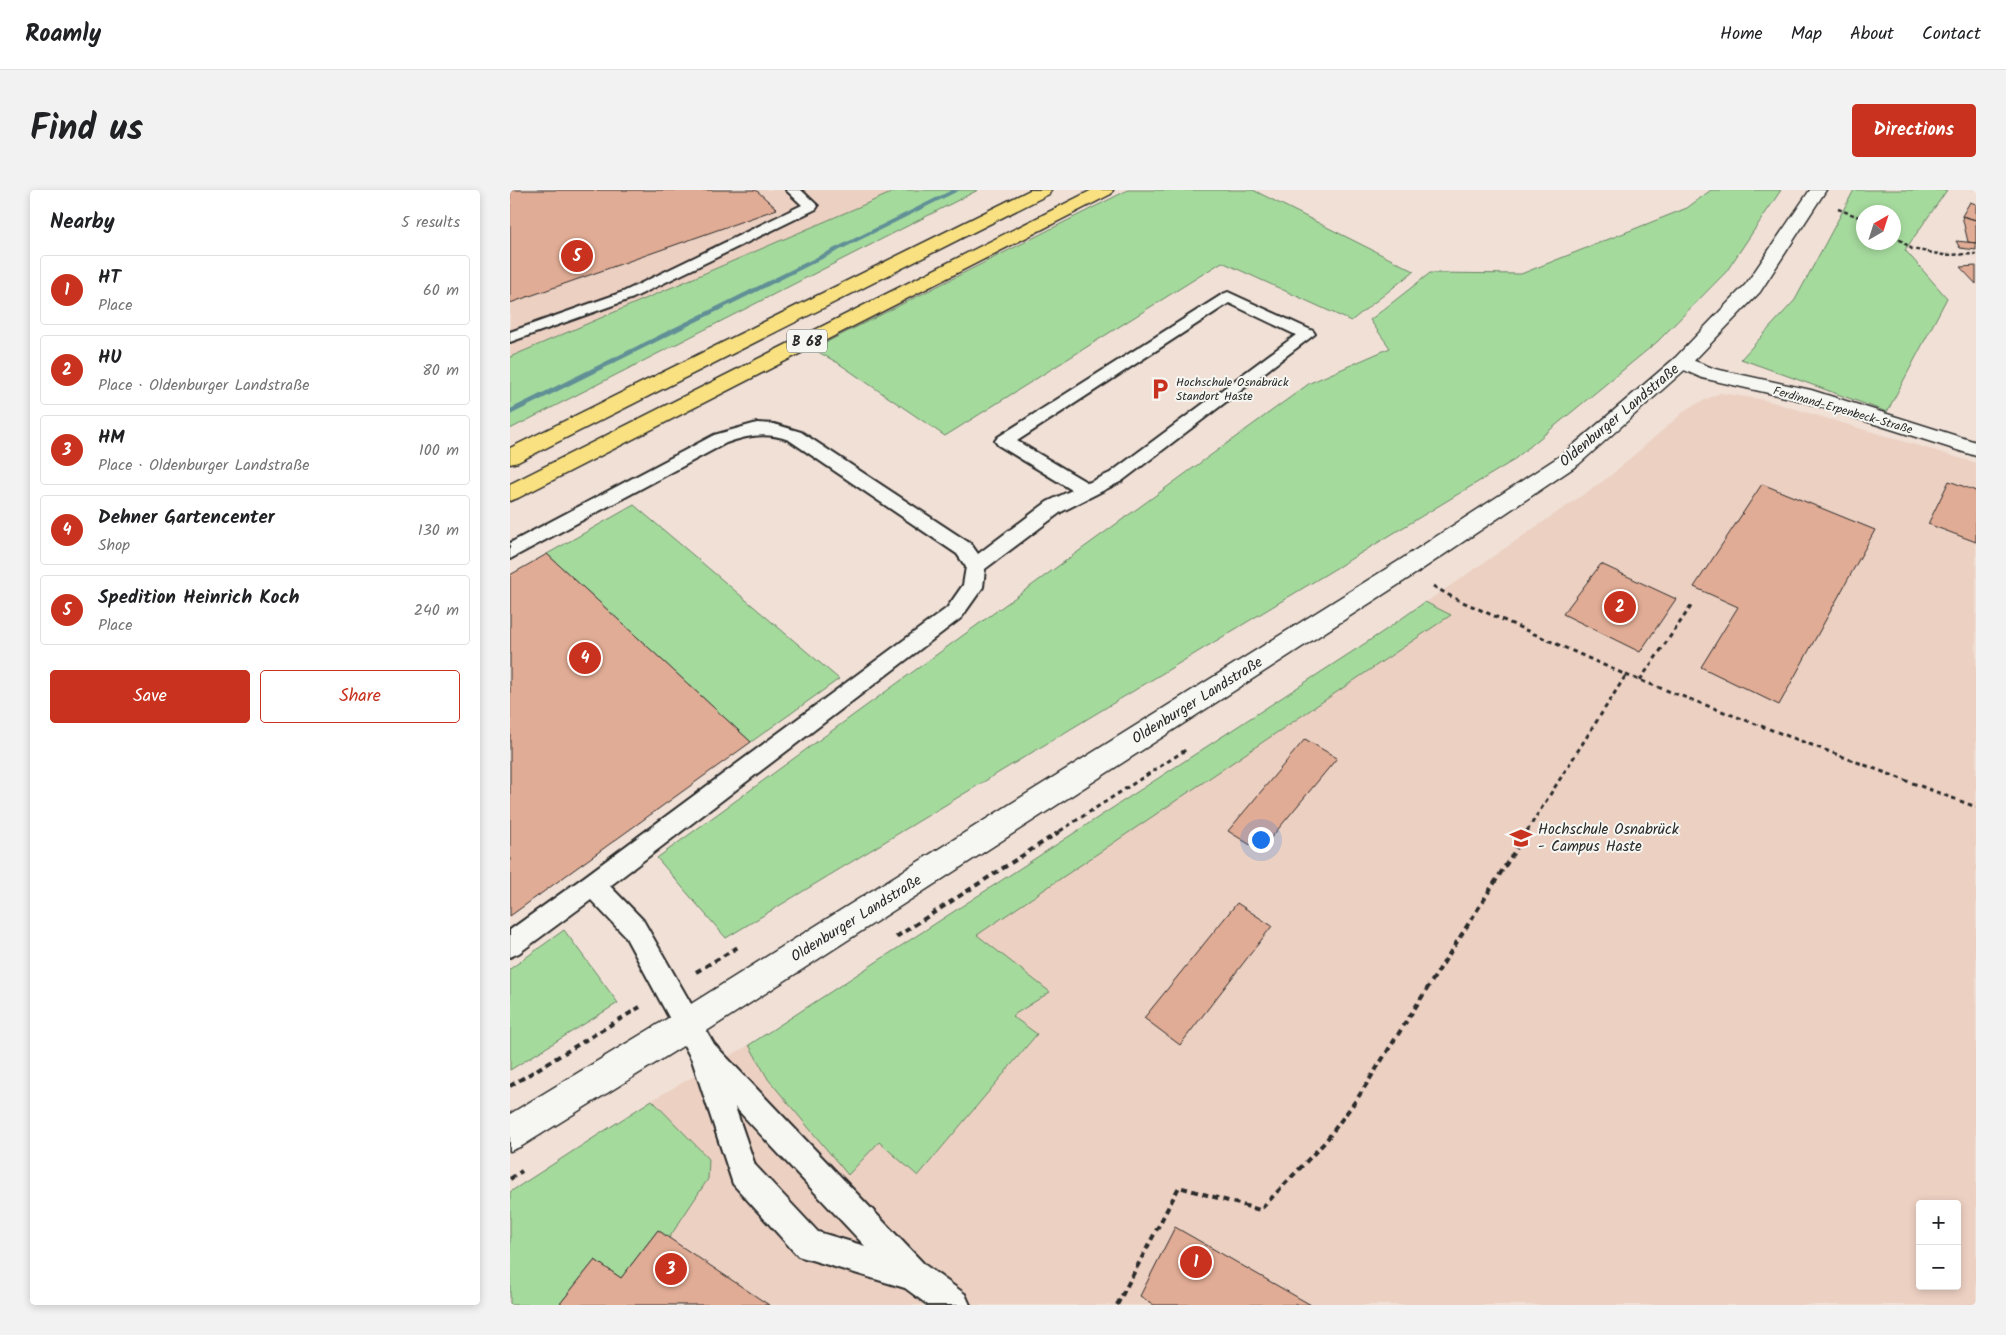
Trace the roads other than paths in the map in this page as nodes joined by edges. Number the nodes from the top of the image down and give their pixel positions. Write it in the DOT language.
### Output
graph roads {
  1 [pos="793,190"];
  2 [pos="1043,190"];
  3 [pos="1104,190"];
  4 [pos="1818,190"];
  5 [pos="510,338"];
  6 [pos="1682,362"];
  7 [pos="1976,449"];
  8 [pos="510,457"];
  9 [pos="1087,491"];
  10 [pos="510,493"];
  11 [pos="510,552"];
  12 [pos="976,566"];
  13 [pos="593,885"];
  14 [pos="510,945"];
  15 [pos="687,1025"];
  16 [pos="704,1054"];
  17 [pos="510,1134"];
  18 [pos="914,1276"];
  19 [pos="954,1305"];
  1 -- 5 [label="lane"];
  2 -- 8 [label="highway, B 68"];
  3 -- 10 [label="highway, B 68"];
  4 -- 6 [label="street, Oldenburger Landstraße"];
  6 -- 7 [label="street, Ferdinand-Erpenbeck-Straße"];
  6 -- 15 [label="street, Oldenburger Landstraße"];
  9 -- 9 [label="lane"];
  9 -- 12 [label="lane"];
  11 -- 12 [label="lane"];
  12 -- 13 [label="lane"];
  13 -- 14 [label="lane"];
  13 -- 15 [label="lane"];
  15 -- 16 [label="lane"];
  15 -- 17 [label="street, Oldenburger Landstraße"];
  16 -- 18 [label="lane"];
  16 -- 18 [label="lane"];
  18 -- 19 [label="lane"];
}
